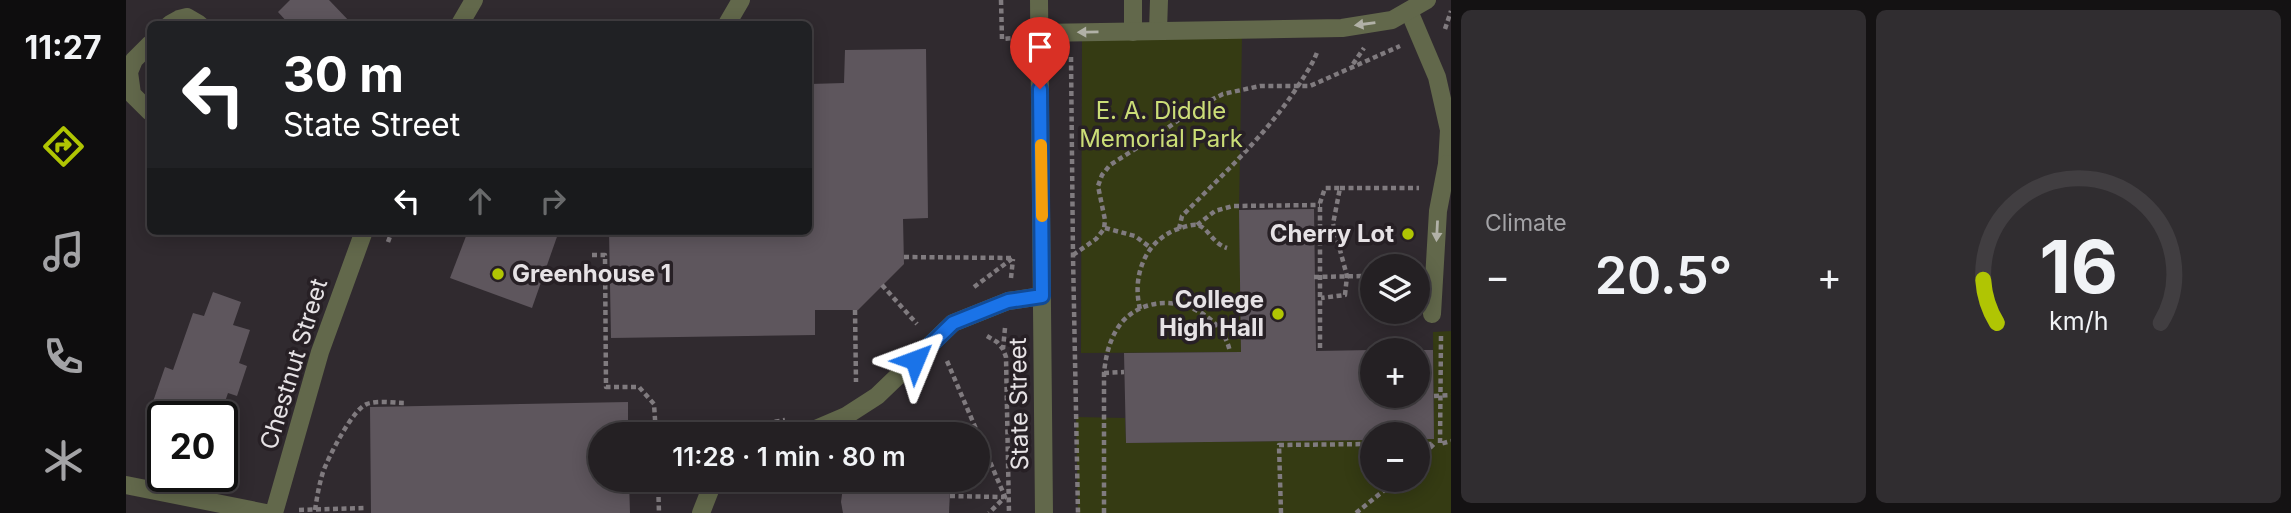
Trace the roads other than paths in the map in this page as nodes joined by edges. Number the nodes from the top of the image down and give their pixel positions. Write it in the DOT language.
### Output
graph roads {
  1 [pos="741,0"];
  2 [pos="1039,0"];
  3 [pos="1133,0"];
  4 [pos="1158,0"];
  5 [pos="1427,0"];
  6 [pos="472,1"];
  7 [pos="1409,10"];
  8 [pos="175,21"];
  9 [pos="194,21"];
  10 [pos="462,21"];
  11 [pos="729,21"];
  12 [pos="1158,31"];
  13 [pos="1133,32"];
  14 [pos="1039,33"];
  15 [pos="147,47"];
  16 [pos="147,109"];
  17 [pos="1449,164"];
  18 [pos="363,235"];
  19 [pos="1042,296"];
  20 [pos="1432,314"];
  21 [pos="832,422"];
  22 [pos="126,485"];
  23 [pos="709,492"];
  24 [pos="266,513"];
  25 [pos="274,513"];
  26 [pos="701,513"];
  27 [pos="1044,513"];
  1 -- 11 [label="street"];
  2 -- 14 [label="street, State Street"];
  3 -- 13 [label="street"];
  4 -- 12 [label="street"];
  5 -- 7 [label="street"];
  6 -- 10 [label="street"];
  7 -- 12 [label="street, one-way"];
  7 -- 17 [label="street"];
  8 -- 9 [label="street"];
  12 -- 13 [label="street"];
  13 -- 14 [label="street, one-way"];
  14 -- 19 [label="street, State Street"];
  15 -- 16 [label="street"];
  17 -- 20 [label="street, one-way"];
  18 -- 25 [label="street, Chestnut Street"];
  19 -- 21 [label="street"];
  19 -- 27 [label="street, State Street"];
  22 -- 24 [label="street"];
  23 -- 26 [label="street"];
}
